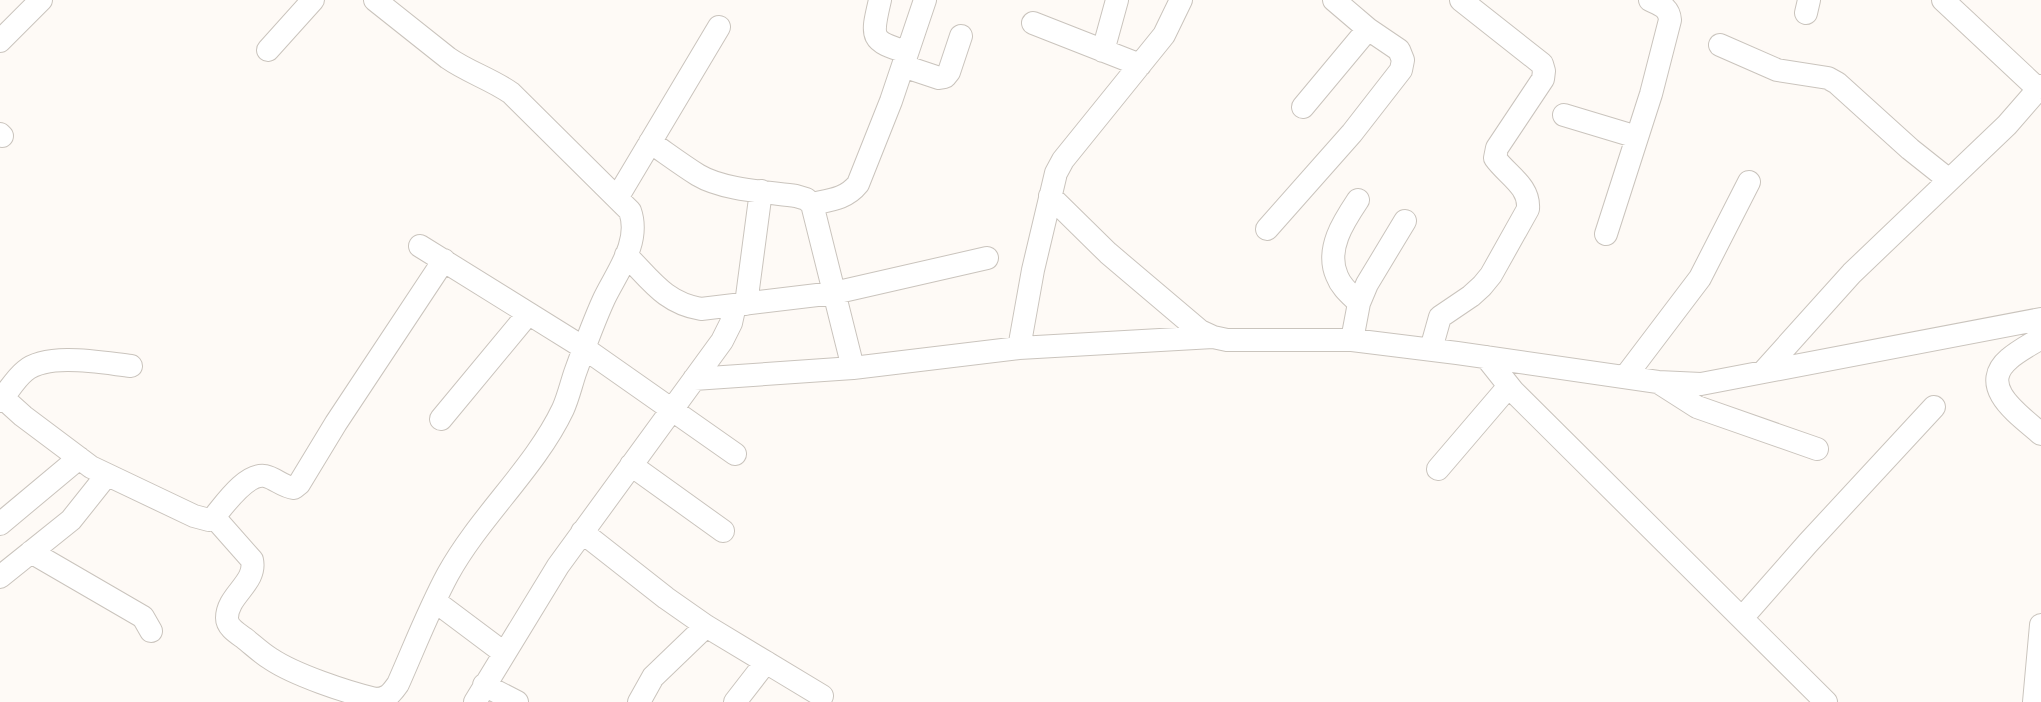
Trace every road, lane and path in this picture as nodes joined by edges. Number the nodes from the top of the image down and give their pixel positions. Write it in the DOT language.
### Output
graph roads {
  1 [pos="41,0"];
  2 [pos="313,0"];
  3 [pos="374,0"];
  4 [pos="880,0"];
  5 [pos="925,0"];
  6 [pos="1117,0"];
  7 [pos="1181,0"];
  8 [pos="1334,0"];
  9 [pos="1461,0"];
  10 [pos="1650,0"];
  11 [pos="1943,0"];
  12 [pos="1032,23"];
  13 [pos="718,27"];
  14 [pos="1368,29"];
  15 [pos="962,36"];
  16 [pos="0,41"];
  17 [pos="1720,45"];
  18 [pos="268,50"];
  19 [pos="1103,51"];
  20 [pos="905,59"];
  21 [pos="1140,65"];
  22 [pos="2039,87"];
  23 [pos="1303,107"];
  24 [pos="1564,116"];
  25 [pos="1637,137"];
  26 [pos="650,142"];
  27 [pos="1949,180"];
  28 [pos="1748,182"];
  29 [pos="761,191"];
  30 [pos="1050,196"];
  31 [pos="617,198"];
  32 [pos="1358,200"];
  33 [pos="812,204"];
  34 [pos="1405,221"];
  35 [pos="1267,229"];
  36 [pos="1606,234"];
  37 [pos="420,246"];
  38 [pos="626,255"];
  39 [pos="987,258"];
  40 [pos="444,260"];
  41 [pos="834,293"];
  42 [pos="1359,303"];
  43 [pos="741,304"];
  44 [pos="528,314"];
  45 [pos="2039,327"];
  46 [pos="1213,337"];
  47 [pos="1352,340"];
  48 [pos="584,348"];
  49 [pos="1019,348"];
  50 [pos="1431,350"];
  51 [pos="1486,357"];
  52 [pos="131,366"];
  53 [pos="853,368"];
  54 [pos="1763,372"];
  55 [pos="1625,377"];
  56 [pos="694,379"];
  57 [pos="1658,382"];
  58 [pos="1509,386"];
  59 [pos="6,393"];
  60 [pos="1934,407"];
  61 [pos="672,409"];
  62 [pos="441,419"];
  63 [pos="2041,434"];
  64 [pos="1817,449"];
  65 [pos="735,454"];
  66 [pos="79,458"];
  67 [pos="631,465"];
  68 [pos="1438,469"];
  69 [pos="106,476"];
  70 [pos="214,517"];
  71 [pos="0,524"];
  72 [pos="723,531"];
  73 [pos="582,532"];
  74 [pos="31,552"];
  75 [pos="0,577"];
  76 [pos="436,602"];
  77 [pos="1742,618"];
  78 [pos="2041,625"];
  79 [pos="706,626"];
  80 [pos="152,631"];
  81 [pos="504,652"];
  82 [pos="766,662"];
  83 [pos="480,694"];
  84 [pos="335,695"];
  85 [pos="822,696"];
  86 [pos="385,700"];
  87 [pos="516,702"];
  88 [pos="639,702"];
  89 [pos="735,702"];
  90 [pos="1826,702"];
  91 [pos="2034,702"];
  1 -- 16 [label="street"];
  2 -- 18 [label="street"];
  3 -- 31 [label="street"];
  4 -- 20 [label="street"];
  5 -- 20 [label="street"];
  6 -- 19 [label="street"];
  7 -- 21 [label="street"];
  8 -- 14 [label="street"];
  9 -- 50 [label="street"];
  10 -- 25 [label="street"];
  11 -- 22 [label="street"];
  12 -- 19 [label="street"];
  13 -- 26 [label="street"];
  14 -- 23 [label="street"];
  14 -- 35 [label="street"];
  15 -- 20 [label="street"];
  17 -- 27 [label="street"];
  19 -- 21 [label="street"];
  20 -- 33 [label="street"];
  21 -- 30 [label="street"];
  22 -- 27 [label="street"];
  24 -- 25 [label="street"];
  25 -- 36 [label="street"];
  26 -- 29 [label="street"];
  26 -- 31 [label="street"];
  27 -- 54 [label="street"];
  28 -- 55 [label="street"];
  29 -- 33 [label="street"];
  29 -- 43 [label="street"];
  30 -- 46 [label="street"];
  30 -- 49 [label="street"];
  31 -- 38 [label="street"];
  32 -- 42 [label="street"];
  33 -- 41 [label="street"];
  34 -- 42 [label="street"];
  37 -- 40 [label="street"];
  38 -- 43 [label="street"];
  38 -- 48 [label="street"];
  39 -- 41 [label="street"];
  40 -- 44 [label="street"];
  40 -- 70 [label="street"];
  41 -- 43 [label="street"];
  41 -- 53 [label="street"];
  42 -- 47 [label="street"];
  43 -- 56 [label="street"];
  44 -- 48 [label="street"];
  44 -- 62 [label="street"];
  45 -- 54 [label="street"];
  45 -- 63 [label="street"];
  46 -- 47 [label="street"];
  46 -- 49 [label="street"];
  47 -- 50 [label="street"];
  48 -- 61 [label="street"];
  48 -- 76 [label="street"];
  49 -- 53 [label="street"];
  50 -- 51 [label="street"];
  51 -- 55 [label="street"];
  51 -- 58 [label="street"];
  52 -- 59 [label="street"];
  53 -- 56 [label="street"];
  54 -- 57 [label="street"];
  55 -- 57 [label="street"];
  56 -- 61 [label="street"];
  57 -- 64 [label="street"];
  58 -- 68 [label="street"];
  58 -- 77 [label="street"];
  59 -- 66 [label="street"];
  60 -- 77 [label="street"];
  61 -- 65 [label="street"];
  61 -- 67 [label="street"];
  66 -- 69 [label="street"];
  66 -- 71 [label="street"];
  67 -- 72 [label="street"];
  67 -- 73 [label="street"];
  69 -- 70 [label="street"];
  69 -- 74 [label="street"];
  70 -- 84 [label="street"];
  73 -- 79 [label="street"];
  73 -- 81 [label="street"];
  74 -- 75 [label="street"];
  74 -- 80 [label="street"];
  76 -- 81 [label="street"];
  76 -- 86 [label="street"];
  77 -- 90 [label="street"];
  78 -- 91 [label="street"];
  79 -- 82 [label="street"];
  79 -- 88 [label="street"];
  81 -- 83 [label="street"];
  82 -- 85 [label="street"];
  82 -- 89 [label="street"];
  83 -- 87 [label="street"];
  84 -- 86 [label="street"];
}
